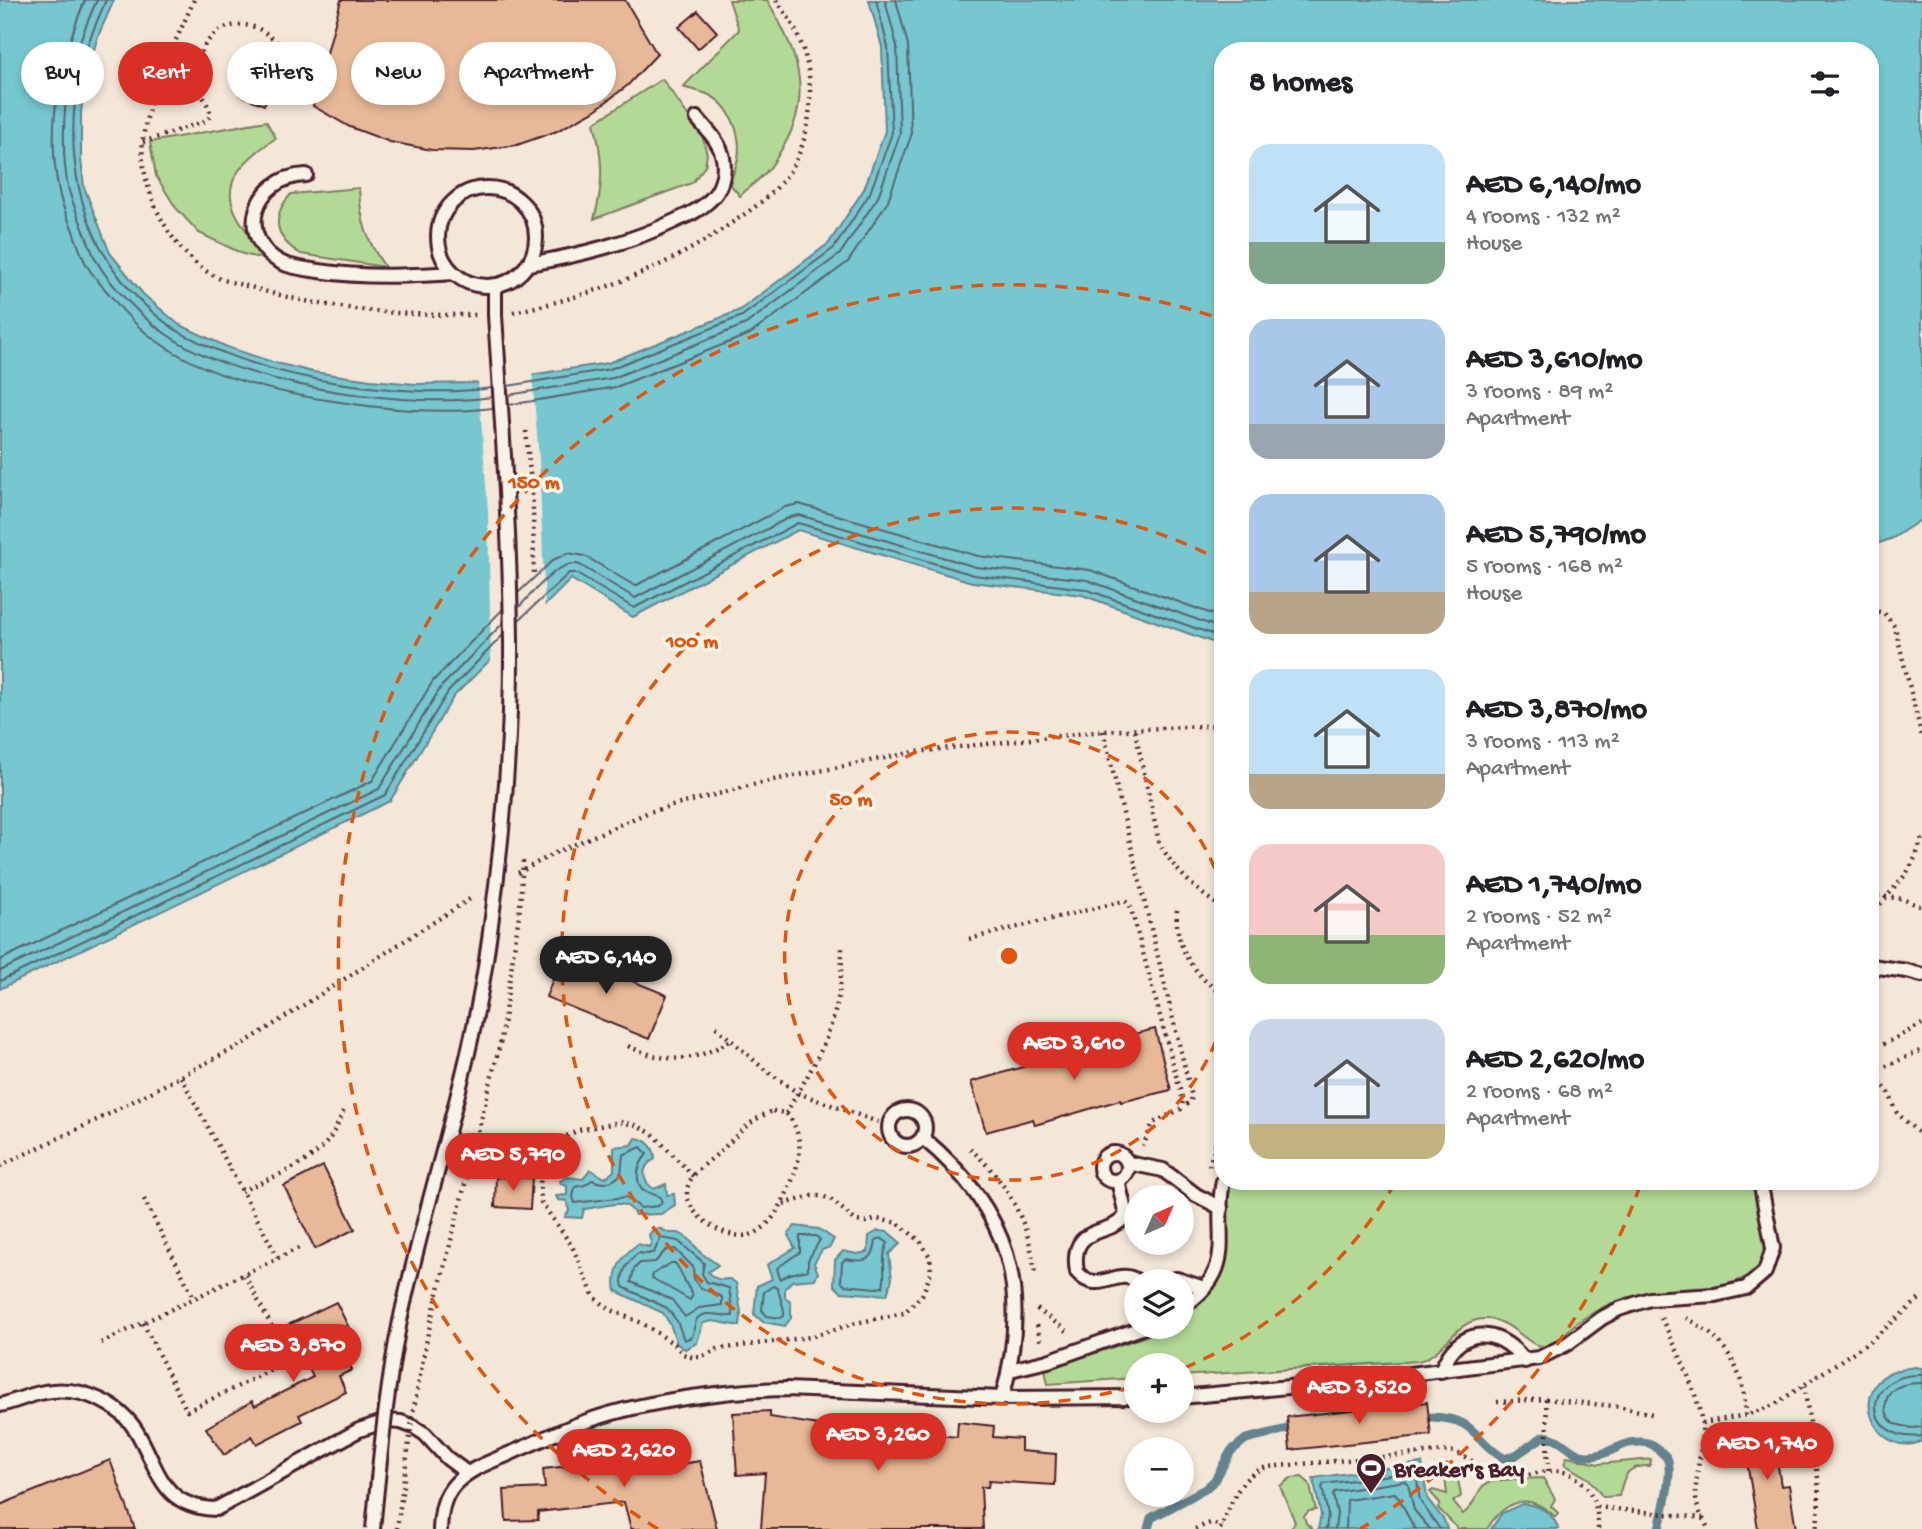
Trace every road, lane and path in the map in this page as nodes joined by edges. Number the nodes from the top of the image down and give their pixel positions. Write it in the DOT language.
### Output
graph roads {
  1 [pos="194,0"];
  2 [pos="776,0"];
  3 [pos="277,41"];
  4 [pos="697,118"];
  5 [pos="143,142"];
  6 [pos="306,175"];
  7 [pos="529,264"];
  8 [pos="453,273"];
  9 [pos="495,286"];
  10 [pos="495,315"];
  11 [pos="1879,612"];
  12 [pos="1214,726"];
  13 [pos="1135,731"];
  14 [pos="1103,732"];
  15 [pos="1922,737"];
  16 [pos="1922,838"];
  17 [pos="511,877"];
  18 [pos="478,895"];
  19 [pos="1879,896"];
  20 [pos="1886,896"];
  21 [pos="1214,902"];
  22 [pos="1879,905"];
  23 [pos="1922,906"];
  24 [pos="1177,910"];
  25 [pos="969,939"];
  26 [pos="842,944"];
  27 [pos="1879,966"];
  28 [pos="1922,975"];
  29 [pos="1214,989"];
  30 [pos="1922,1024"];
  31 [pos="716,1027"];
  32 [pos="731,1040"];
  33 [pos="628,1046"];
  34 [pos="1879,1047"];
  35 [pos="1922,1050"];
  36 [pos="1879,1068"];
  37 [pos="181,1077"];
  38 [pos="1879,1080"];
  39 [pos="798,1093"];
  40 [pos="1183,1105"];
  41 [pos="345,1107"];
  42 [pos="786,1113"];
  43 [pos="889,1126"];
  44 [pos="1922,1136"];
  45 [pos="923,1138"];
  46 [pos="1126,1160"];
  47 [pos="0,1166"];
  48 [pos="693,1176"];
  49 [pos="1118,1181"];
  50 [pos="1223,1190"];
  51 [pos="1762,1190"];
  52 [pos="242,1191"];
  53 [pos="144,1199"];
  54 [pos="780,1205"];
  55 [pos="1222,1208"];
  56 [pos="301,1247"];
  57 [pos="278,1258"];
  58 [pos="244,1274"];
  59 [pos="1124,1276"];
  60 [pos="1194,1285"];
  61 [pos="1204,1289"];
  62 [pos="1194,1297"];
  63 [pos="1922,1297"];
  64 [pos="194,1298"];
  65 [pos="1653,1304"];
  66 [pos="143,1323"];
  67 [pos="1124,1334"];
  68 [pos="101,1343"];
  69 [pos="1525,1361"];
  70 [pos="1010,1370"];
  71 [pos="1441,1371"];
  72 [pos="1804,1386"];
  73 [pos="1194,1396"];
  74 [pos="1124,1397"];
  75 [pos="1002,1398"];
  76 [pos="1546,1399"];
  77 [pos="1497,1402"];
  78 [pos="0,1405"];
  79 [pos="1656,1415"];
  80 [pos="1746,1415"];
  81 [pos="1702,1423"];
  82 [pos="1548,1471"];
  83 [pos="467,1473"];
  84 [pos="1597,1507"];
  85 [pos="1703,1518"];
  86 [pos="1221,1527"];
  87 [pos="373,1529"];
  88 [pos="440,1529"];
  89 [pos="1195,1529"];
  90 [pos="1598,1529"];
  91 [pos="1708,1529"];
  92 [pos="1816,1529"];
  1 -- 5 [label="path"];
  2 -- 10 [label="path"];
  3 -- 5 [label="path"];
  4 -- 7 [label="lane"];
  5 -- 10 [label="path"];
  6 -- 8 [label="lane"];
  7 -- 8 [label="lane"];
  7 -- 9 [label="lane"];
  8 -- 9 [label="lane"];
  9 -- 10 [label="lane"];
  10 -- 87 [label="lane, bridge"];
  11 -- 15 [label="path"];
  12 -- 13 [label="path"];
  13 -- 14 [label="path"];
  13 -- 21 [label="path"];
  14 -- 17 [label="path"];
  14 -- 40 [label="path"];
  16 -- 20 [label="path"];
  18 -- 37 [label="path"];
  19 -- 20 [label="path"];
  20 -- 22 [label="path"];
  20 -- 23 [label="path"];
  24 -- 29 [label="path"];
  25 -- 40 [label="path"];
  26 -- 39 [label="path"];
  27 -- 28 [label="lane"];
  30 -- 34 [label="path"];
  31 -- 32 [label="path"];
  32 -- 33 [label="path"];
  32 -- 39 [label="path"];
  35 -- 36 [label="path"];
  37 -- 47 [label="path"];
  37 -- 52 [label="path"];
  38 -- 44 [label="path"];
  39 -- 42 [label="path"];
  39 -- 43 [label="path"];
  40 -- 46 [label="path"];
  41 -- 52 [label="path"];
  42 -- 48 [label="path"];
  42 -- 54 [label="path"];
  43 -- 45 [label="lane"];
  43 -- 45 [label="lane"];
  45 -- 70 [label="lane"];
  46 -- 49 [label="lane"];
  46 -- 49 [label="lane"];
  46 -- 55 [label="lane"];
  48 -- 54 [label="path"];
  48 -- 54 [label="path"];
  49 -- 59 [label="lane"];
  50 -- 55 [label="lane"];
  51 -- 65 [label="lane"];
  52 -- 57 [label="path"];
  53 -- 64 [label="path"];
  55 -- 61 [label="lane"];
  56 -- 57 [label="path"];
  57 -- 58 [label="path"];
  58 -- 64 [label="path"];
  58 -- 66 [label="path"];
  60 -- 61 [label="lane"];
  61 -- 62 [label="lane"];
  63 -- 72 [label="path"];
  64 -- 66 [label="path"];
  65 -- 69 [label="lane"];
  65 -- 80 [label="path"];
  65 -- 81 [label="path"];
  66 -- 68 [label="path"];
  67 -- 70 [label="lane"];
  69 -- 71 [label="lane"];
  69 -- 71 [label="lane"];
  70 -- 75 [label="lane"];
  71 -- 73 [label="lane"];
  72 -- 80 [label="path"];
  72 -- 92 [label="path"];
  74 -- 75 [label="lane"];
  75 -- 83 [label="lane"];
  76 -- 77 [label="path"];
  76 -- 79 [label="path"];
  76 -- 82 [label="path"];
  78 -- 83 [label="lane"];
  80 -- 81 [label="path"];
  81 -- 85 [label="path"];
  82 -- 84 [label="path"];
  82 -- 86 [label="path"];
  83 -- 88 [label="lane"];
  84 -- 85 [label="path"];
  84 -- 90 [label="path"];
  85 -- 91 [label="path"];
  86 -- 89 [label="path"];
}
